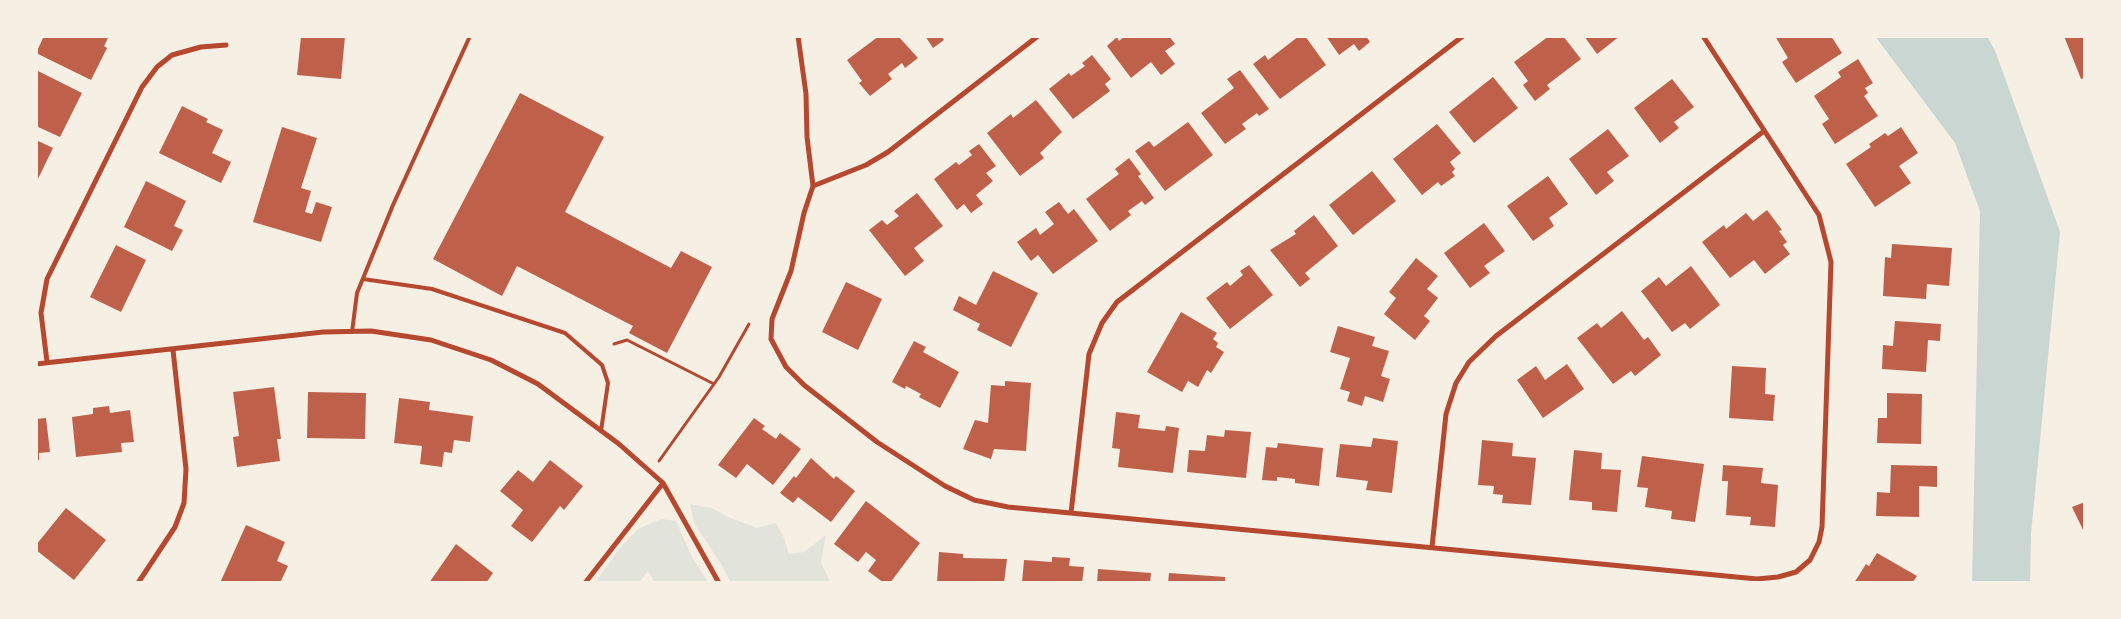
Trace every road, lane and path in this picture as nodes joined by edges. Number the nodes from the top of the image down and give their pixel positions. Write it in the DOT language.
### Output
graph roads {
  1 [pos="470,36"];
  2 [pos="798,36"];
  3 [pos="1038,36"];
  4 [pos="1463,36"];
  5 [pos="1703,36"];
  6 [pos="226,45"];
  7 [pos="1764,131"];
  8 [pos="813,186"];
  9 [pos="363,280"];
  10 [pos="749,324"];
  11 [pos="352,332"];
  12 [pos="614,344"];
  13 [pos="173,350"];
  14 [pos="47,362"];
  15 [pos="36,364"];
  16 [pos="714,384"];
  17 [pos="601,431"];
  18 [pos="664,455"];
  19 [pos="663,483"];
  20 [pos="1071,513"];
  21 [pos="1432,547"];
  22 [pos="138,583"];
  23 [pos="585,583"];
  24 [pos="719,583"];
  1 -- 9 [label="lane"];
  2 -- 8 [label="street"];
  3 -- 8 [label="street"];
  4 -- 20 [label="street"];
  5 -- 7 [label="street"];
  6 -- 14 [label="street"];
  7 -- 21 [label="street"];
  7 -- 21 [label="street"];
  8 -- 20 [label="street"];
  9 -- 11 [label="lane"];
  9 -- 17 [label="lane"];
  10 -- 16 [label="path"];
  11 -- 13 [label="street"];
  11 -- 17 [label="street"];
  12 -- 16 [label="path"];
  13 -- 14 [label="street"];
  13 -- 22 [label="street"];
  14 -- 15 [label="street"];
  16 -- 18 [label="path"];
  17 -- 19 [label="street"];
  19 -- 23 [label="street"];
  19 -- 24 [label="street"];
  20 -- 21 [label="street"];
}
